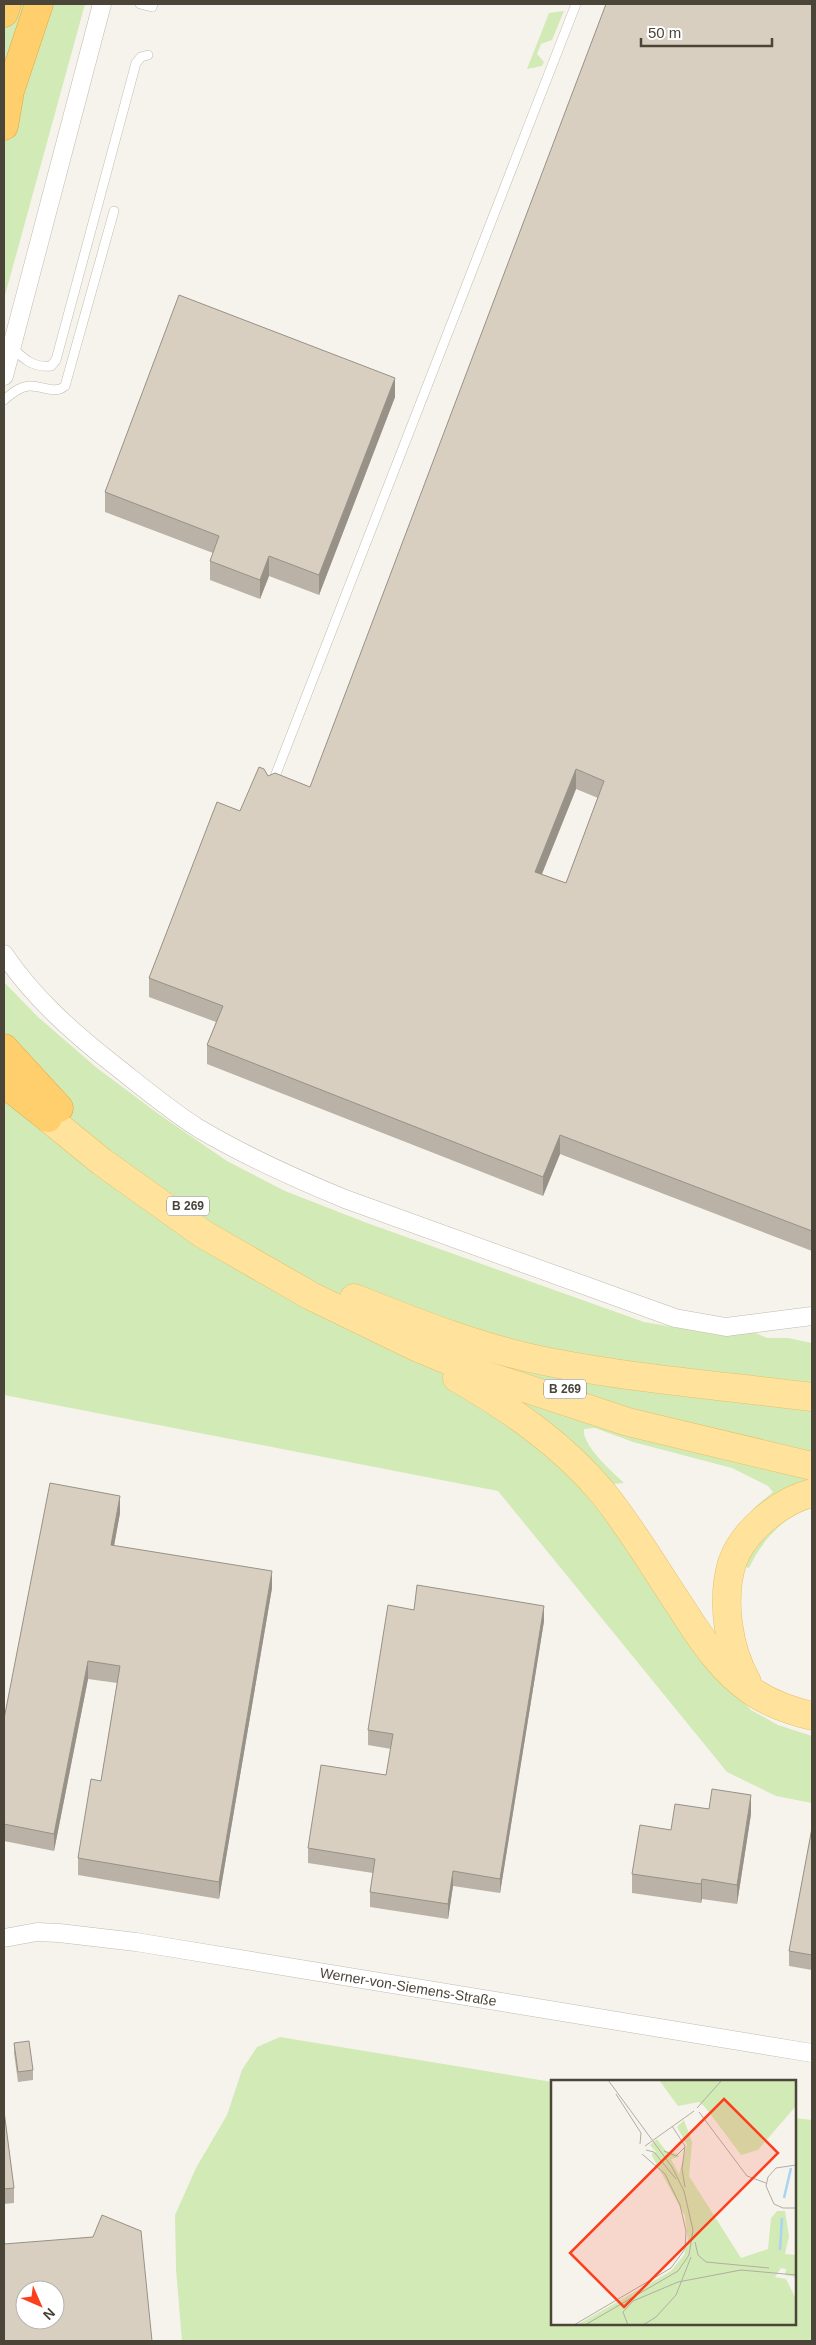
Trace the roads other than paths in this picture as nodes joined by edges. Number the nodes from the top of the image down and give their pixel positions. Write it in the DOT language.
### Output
graph roads {
  1 [pos="7,4"];
  2 [pos="102,4"];
  3 [pos="140,4"];
  4 [pos="152,4"];
  5 [pos="576,4"];
  6 [pos="4,13"];
  7 [pos="37,13"];
  8 [pos="148,55"];
  9 [pos="7,100"];
  10 [pos="4,126"];
  11 [pos="114,211"];
  12 [pos="12,347"];
  13 [pos="4,376"];
  14 [pos="4,400"];
  15 [pos="270,789"];
  16 [pos="4,954"];
  17 [pos="4,1048"];
  18 [pos="4,1057"];
  19 [pos="4,1076"];
  20 [pos="4,1083"];
  21 [pos="53,1113"];
  22 [pos="320,1292"];
  23 [pos="812,1316"];
  24 [pos="812,1396"];
  25 [pos="812,1456"];
  26 [pos="812,1466"];
  27 [pos="812,1493"];
  28 [pos="752,1692"];
  29 [pos="812,1716"];
  30 [pos="4,1938"];
  31 [pos="812,2053"];
  1 -- 6 [label="highway"];
  2 -- 12 [label="street"];
  3 -- 4 [label="lane"];
  5 -- 15 [label="lane"];
  7 -- 9 [label="highway"];
  8 -- 12 [label="lane"];
  9 -- 10 [label="highway"];
  11 -- 14 [label="lane"];
  12 -- 13 [label="street"];
  16 -- 23 [label="street"];
  17 -- 21 [label="highway"];
  18 -- 21 [label="highway"];
  19 -- 21 [label="highway"];
  20 -- 21 [label="highway"];
  21 -- 22 [label="main road, B 269 / B 269"];
  22 -- 24 [label="main road"];
  22 -- 25 [label="main road, B 269 / B 269"];
  22 -- 26 [label="main road"];
  22 -- 28 [label="main road"];
  27 -- 28 [label="main road"];
  28 -- 29 [label="main road"];
  30 -- 31 [label="street, Werner-von-Siemens-Straße"];
}
